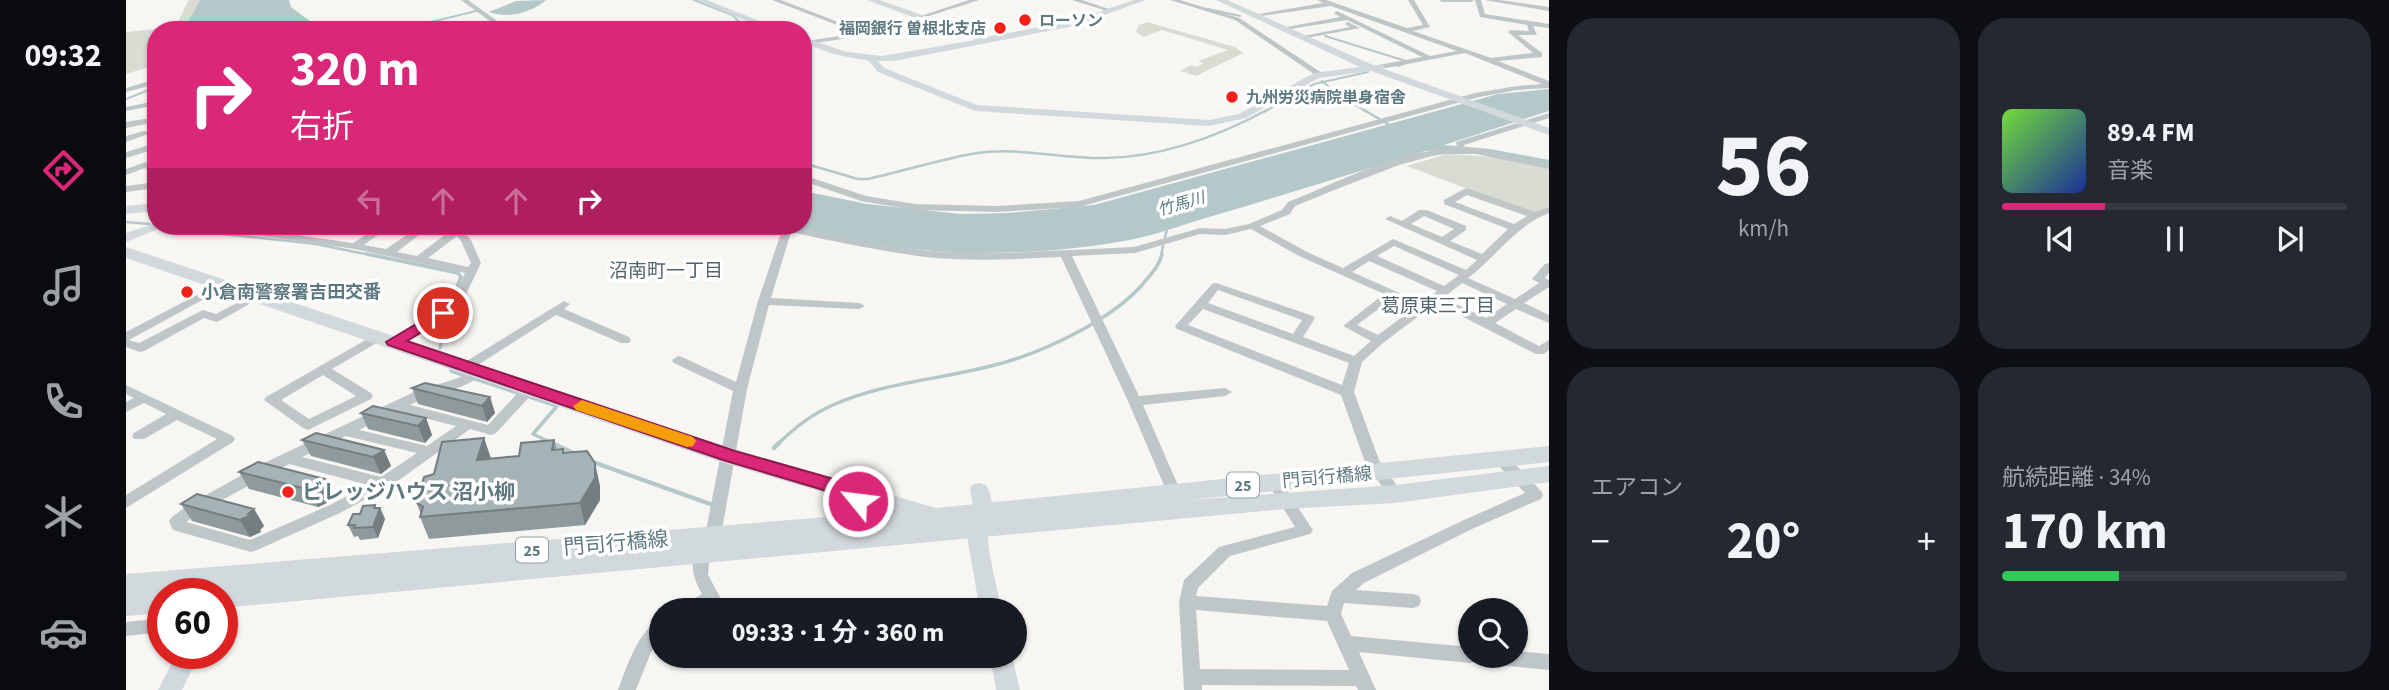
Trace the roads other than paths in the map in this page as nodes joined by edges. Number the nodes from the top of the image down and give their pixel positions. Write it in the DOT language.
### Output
graph roads {
  1 [pos="464,0"];
  2 [pos="700,0"];
  3 [pos="775,0"];
  4 [pos="871,0"];
  5 [pos="976,0"];
  6 [pos="1075,0"];
  7 [pos="1142,0"];
  8 [pos="1173,0"];
  9 [pos="1220,0"];
  10 [pos="1230,0"];
  11 [pos="1411,0"];
  12 [pos="1442,0"];
  13 [pos="1471,0"];
  14 [pos="1478,0"];
  15 [pos="1487,0"];
  16 [pos="1320,3"];
  17 [pos="1549,9"];
  18 [pos="1112,11"];
  19 [pos="1262,14"];
  20 [pos="921,17"];
  21 [pos="1348,18"];
  22 [pos="1339,19"];
  23 [pos="494,21"];
  24 [pos="755,21"];
  25 [pos="1530,23"];
  26 [pos="940,24"];
  27 [pos="1549,26"];
  28 [pos="1290,27"];
  29 [pos="1406,29"];
  30 [pos="864,34"];
  31 [pos="1305,37"];
  32 [pos="812,40"];
  33 [pos="988,40"];
  34 [pos="812,44"];
  35 [pos="1466,51"];
  36 [pos="873,59"];
  37 [pos="1431,59"];
  38 [pos="1490,60"];
  39 [pos="1409,62"];
  40 [pos="1376,67"];
  41 [pos="1317,75"];
  42 [pos="147,84"];
  43 [pos="1549,85"];
  44 [pos="126,90"];
  45 [pos="1466,100"];
  46 [pos="147,105"];
  47 [pos="126,109"];
  48 [pos="1549,114"];
  49 [pos="147,121"];
  50 [pos="1525,121"];
  51 [pos="126,125"];
  52 [pos="1549,127"];
  53 [pos="1549,132"];
  54 [pos="147,136"];
  55 [pos="126,139"];
  56 [pos="147,149"];
  57 [pos="1461,149"];
  58 [pos="126,155"];
  59 [pos="147,166"];
  60 [pos="1549,166"];
  61 [pos="126,172"];
  62 [pos="812,181"];
  63 [pos="147,186"];
  64 [pos="126,189"];
  65 [pos="147,208"];
  66 [pos="126,210"];
  67 [pos="1549,210"];
  68 [pos="1534,215"];
  69 [pos="1390,219"];
  70 [pos="1404,224"];
  71 [pos="1252,226"];
  72 [pos="1515,229"];
  73 [pos="147,230"];
  74 [pos="812,233"];
  75 [pos="276,235"];
  76 [pos="372,235"];
  77 [pos="413,235"];
  78 [pos="447,235"];
  79 [pos="461,235"];
  80 [pos="780,235"];
  81 [pos="126,238"];
  82 [pos="1443,241"];
  83 [pos="355,246"];
  84 [pos="126,253"];
  85 [pos="388,253"];
  86 [pos="1065,253"];
  87 [pos="1369,257"];
  88 [pos="1484,259"];
  89 [pos="419,260"];
  90 [pos="1549,266"];
  91 [pos="471,271"];
  92 [pos="1344,272"];
  93 [pos="1463,276"];
  94 [pos="1548,284"];
  95 [pos="222,285"];
  96 [pos="1391,294"];
  97 [pos="1439,294"];
  98 [pos="256,296"];
  99 [pos="764,300"];
  100 [pos="1201,304"];
  101 [pos="1516,304"];
  102 [pos="859,306"];
  103 [pos="1422,307"];
  104 [pos="1549,319"];
  105 [pos="1487,323"];
  106 [pos="126,337"];
  107 [pos="385,340"];
  108 [pos="625,340"];
  109 [pos="1295,340"];
  110 [pos="1379,340"];
  111 [pos="126,343"];
  112 [pos="1549,344"];
  113 [pos="678,360"];
  114 [pos="1356,361"];
  115 [pos="323,369"];
  116 [pos="471,373"];
  117 [pos="740,388"];
  118 [pos="126,389"];
  119 [pos="1347,391"];
  120 [pos="526,393"];
  121 [pos="1225,393"];
  122 [pos="144,398"];
  123 [pos="1135,401"];
  124 [pos="396,407"];
  125 [pos="126,408"];
  126 [pos="176,414"];
  127 [pos="468,424"];
  128 [pos="345,430"];
  129 [pos="139,436"];
  130 [pos="429,452"];
  131 [pos="1549,454"];
  132 [pos="729,456"];
  133 [pos="287,458"];
  134 [pos="1503,460"];
  135 [pos="1379,473"];
  136 [pos="1549,474"];
  137 [pos="1522,478"];
  138 [pos="382,483"];
  139 [pos="1280,491"];
  140 [pos="855,492"];
  141 [pos="1395,494"];
  142 [pos="1178,501"];
  143 [pos="126,502"];
  144 [pos="980,510"];
  145 [pos="938,517"];
  146 [pos="854,523"];
  147 [pos="708,547"];
  148 [pos="126,585"];
  149 [pos="147,586"];
  150 [pos="238,588"];
  151 [pos="1338,596"];
  152 [pos="710,598"];
  153 [pos="988,598"];
  154 [pos="1413,601"];
  155 [pos="1187,602"];
  156 [pos="147,603"];
  157 [pos="126,605"];
  158 [pos="1333,614"];
  159 [pos="147,627"];
  160 [pos="126,629"];
  161 [pos="649,642"];
  162 [pos="1346,643"];
  163 [pos="1458,653"];
  164 [pos="1528,660"];
  165 [pos="1549,662"];
  166 [pos="1003,668"];
  167 [pos="181,669"];
  168 [pos="1192,684"];
  169 [pos="1365,684"];
  170 [pos="170,690"];
  171 [pos="626,690"];
  172 [pos="1008,690"];
  1 -- 23 [label="street"];
  2 -- 24 [label="street"];
  3 -- 30 [label="street"];
  4 -- 20 [label="street"];
  5 -- 20 [label="street"];
  6 -- 18 [label="street"];
  7 -- 18 [label="street"];
  8 -- 41 [label="street"];
  9 -- 31 [label="street"];
  10 -- 19 [label="street"];
  11 -- 29 [label="street"];
  12 -- 13 [label="street"];
  14 -- 25 [label="street"];
  15 -- 17 [label="street"];
  16 -- 19 [label="street"];
  16 -- 21 [label="street"];
  16 -- 29 [label="street"];
  18 -- 33 [label="street"];
  19 -- 28 [label="street"];
  20 -- 26 [label="street"];
  21 -- 22 [label="street"];
  21 -- 37 [label="street"];
  22 -- 28 [label="street"];
  22 -- 31 [label="street"];
  25 -- 27 [label="street"];
  25 -- 38 [label="street"];
  26 -- 30 [label="street"];
  26 -- 33 [label="street"];
  28 -- 31 [label="street"];
  29 -- 35 [label="street"];
  30 -- 32 [label="street"];
  31 -- 40 [label="street"];
  33 -- 36 [label="street"];
  34 -- 36 [label="street"];
  35 -- 37 [label="street"];
  35 -- 38 [label="street"];
  36 -- 41 [label="street"];
  37 -- 39 [label="street"];
  38 -- 43 [label="street"];
  39 -- 40 [label="street"];
  40 -- 41 [label="street"];
  40 -- 45 [label="street"];
  42 -- 44 [label="street"];
  43 -- 45 [label="street"];
  45 -- 50 [label="street"];
  45 -- 62 [label="street"];
  46 -- 47 [label="street"];
  48 -- 50 [label="street"];
  49 -- 51 [label="street"];
  50 -- 52 [label="street"];
  50 -- 53 [label="street"];
  50 -- 57 [label="street"];
  54 -- 55 [label="street"];
  56 -- 58 [label="street"];
  57 -- 60 [label="street"];
  57 -- 71 [label="street"];
  59 -- 61 [label="street"];
  63 -- 64 [label="street"];
  65 -- 66 [label="street"];
  67 -- 68 [label="street"];
  68 -- 72 [label="street"];
  68 -- 72 [label="street"];
  69 -- 70 [label="street"];
  70 -- 82 [label="street"];
  70 -- 82 [label="street"];
  71 -- 86 [label="street"];
  71 -- 92 [label="street"];
  72 -- 88 [label="street"];
  73 -- 81 [label="street"];
  74 -- 86 [label="street"];
  75 -- 83 [label="street"];
  76 -- 83 [label="street"];
  77 -- 85 [label="street"];
  78 -- 89 [label="street"];
  79 -- 91 [label="street"];
  80 -- 99 [label="street"];
  82 -- 88 [label="street"];
  83 -- 85 [label="street"];
  84 -- 95 [label="main road, 門司行橋線 / 25"];
  85 -- 89 [label="street"];
  86 -- 123 [label="street"];
  87 -- 92 [label="street"];
  87 -- 93 [label="street"];
  87 -- 97 [label="street"];
  88 -- 93 [label="street"];
  89 -- 91 [label="street"];
  90 -- 94 [label="street"];
  91 -- 107 [label="street"];
  92 -- 96 [label="street"];
  93 -- 97 [label="street"];
  93 -- 101 [label="street"];
  94 -- 101 [label="street"];
  95 -- 98 [label="main road, 門司行橋線 / 25"];
  95 -- 106 [label="street"];
  96 -- 103 [label="street"];
  96 -- 110 [label="street"];
  97 -- 103 [label="street"];
  97 -- 105 [label="street"];
  98 -- 107 [label="main road, 門司行橋線 / 25"];
  98 -- 111 [label="street"];
  99 -- 102 [label="street"];
  99 -- 117 [label="street"];
  100 -- 109 [label="street"];
  100 -- 109 [label="street"];
  100 -- 119 [label="street"];
  101 -- 104 [label="street"];
  101 -- 105 [label="street"];
  103 -- 110 [label="street"];
  105 -- 112 [label="street"];
  107 -- 115 [label="street"];
  107 -- 116 [label="main road, 門司行橋線 / 25"];
  108 -- 116 [label="street"];
  109 -- 114 [label="street"];
  110 -- 114 [label="street"];
  113 -- 117 [label="street"];
  114 -- 119 [label="street"];
  115 -- 115 [label="street"];
  116 -- 120 [label="main road, 門司行橋線 / 25"];
  116 -- 124 [label="street"];
  117 -- 132 [label="street"];
  118 -- 122 [label="street"];
  119 -- 135 [label="street"];
  120 -- 127 [label="street"];
  120 -- 132 [label="main road, 門司行橋線 / 25"];
  121 -- 123 [label="street"];
  122 -- 125 [label="street"];
  122 -- 126 [label="street"];
  123 -- 142 [label="street"];
  124 -- 127 [label="street"];
  124 -- 128 [label="street"];
  126 -- 129 [label="street"];
  126 -- 143 [label="street"];
  127 -- 130 [label="street"];
  128 -- 130 [label="street"];
  128 -- 133 [label="street"];
  130 -- 138 [label="street"];
  131 -- 134 [label="main road, 門司行橋線 / 25"];
  132 -- 140 [label="main road, 門司行橋線 / 25"];
  132 -- 147 [label="street"];
  133 -- 138 [label="street"];
  133 -- 138 [label="street"];
  134 -- 135 [label="main road, 門司行橋線 / 25"];
  134 -- 137 [label="street"];
  135 -- 139 [label="main road, 門司行橋線 / 25"];
  135 -- 141 [label="street"];
  136 -- 137 [label="main road, 門司行橋線 / 25"];
  137 -- 141 [label="main road, 門司行橋線 / 25"];
  137 -- 151 [label="street"];
  139 -- 141 [label="main road, 門司行橋線 / 25"];
  139 -- 142 [label="main road, 門司行橋線 / 25"];
  139 -- 155 [label="street"];
  140 -- 145 [label="main road, 門司行橋線 / 25"];
  140 -- 146 [label="main road"];
  142 -- 144 [label="main road, 門司行橋線 / 25"];
  144 -- 145 [label="main road, 門司行橋線 / 25"];
  144 -- 147 [label="main road, 門司行橋線 / 25"];
  144 -- 153 [label="street"];
  145 -- 146 [label="main road, 門司行橋線 / 25"];
  146 -- 147 [label="main road, 門司行橋線 / 25"];
  147 -- 150 [label="main road, 門司行橋線 / 25"];
  147 -- 152 [label="street"];
  148 -- 149 [label="main road, 門司行橋線 / 25"];
  151 -- 154 [label="street"];
  151 -- 158 [label="street"];
  155 -- 158 [label="street"];
  155 -- 168 [label="street"];
  156 -- 157 [label="main road"];
  158 -- 162 [label="street"];
  159 -- 160 [label="street"];
  161 -- 171 [label="street"];
  162 -- 163 [label="street"];
  162 -- 169 [label="street"];
  164 -- 165 [label="street"];
  166 -- 172 [label="street"];
  167 -- 170 [label="street"];
  168 -- 169 [label="street"];
}
